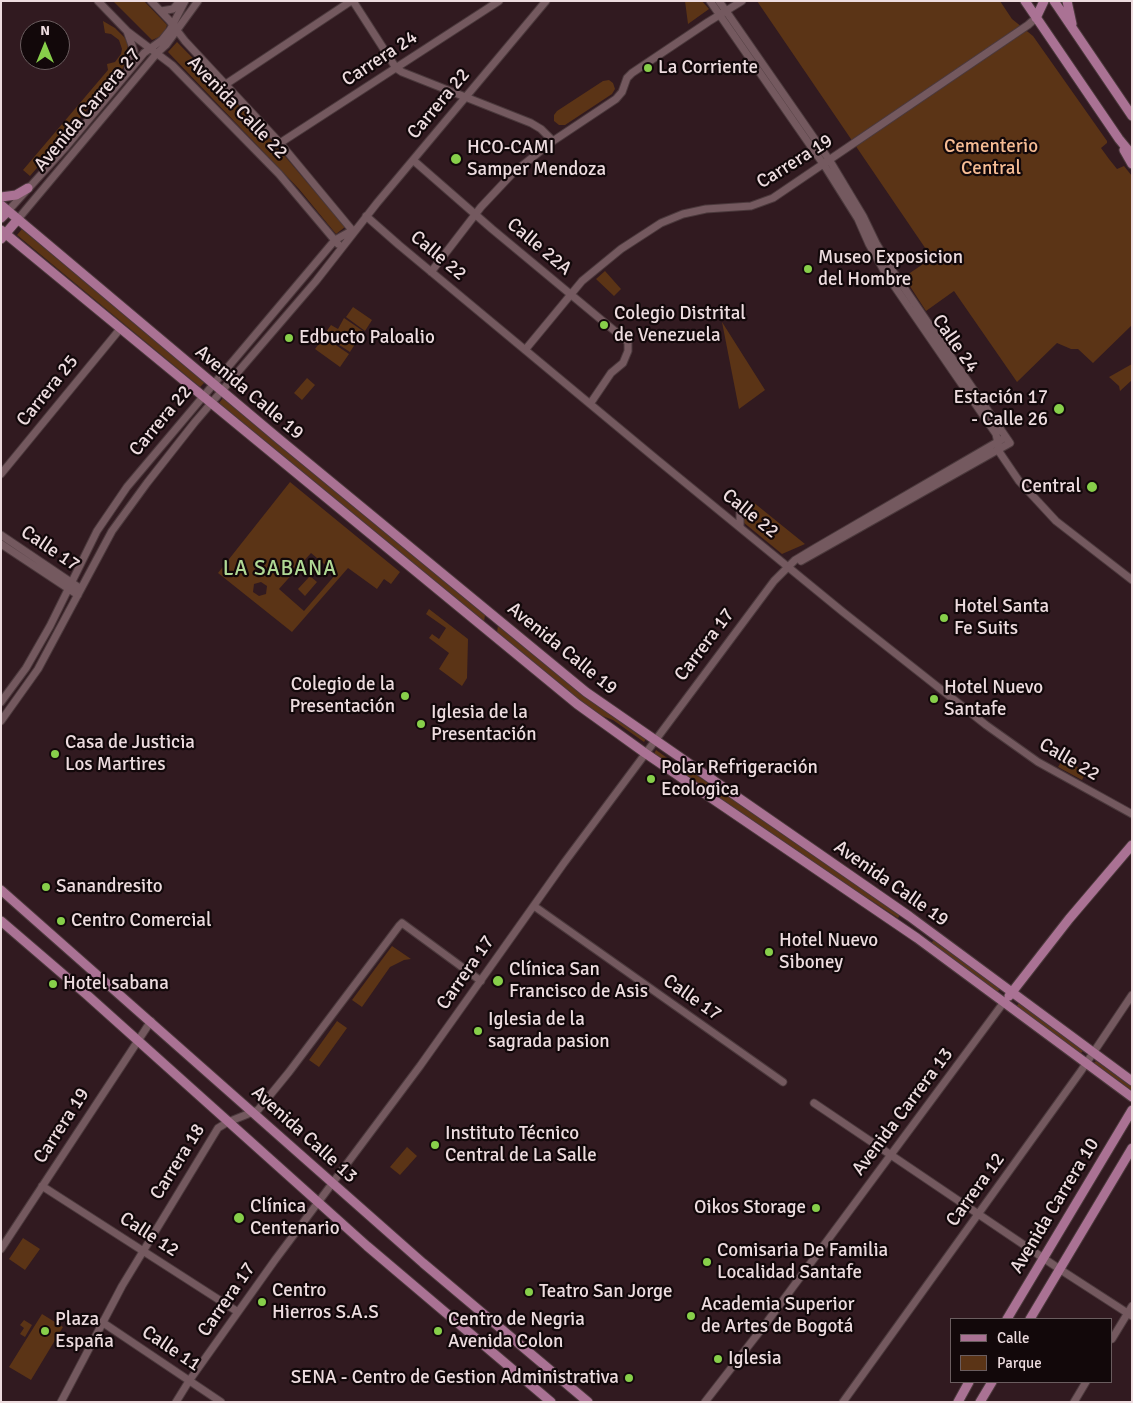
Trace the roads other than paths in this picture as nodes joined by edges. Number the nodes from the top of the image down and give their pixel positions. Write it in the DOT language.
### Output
graph roads {
  1 [pos="98,1"];
  2 [pos="151,1"];
  3 [pos="180,1"];
  4 [pos="185,1"];
  5 [pos="198,1"];
  6 [pos="352,1"];
  7 [pos="499,1"];
  8 [pos="546,1"];
  9 [pos="710,1"];
  10 [pos="729,1"];
  11 [pos="742,1"];
  12 [pos="1025,1"];
  13 [pos="1044,1"];
  14 [pos="1054,1"];
  15 [pos="1067,1"];
  16 [pos="721,9"];
  17 [pos="161,12"];
  18 [pos="1036,18"];
  19 [pos="175,28"];
  20 [pos="1073,29"];
  21 [pos="127,31"];
  22 [pos="149,48"];
  23 [pos="157,53"];
  24 [pos="396,68"];
  25 [pos="124,77"];
  26 [pos="226,84"];
  27 [pos="466,98"];
  28 [pos="1132,116"];
  29 [pos="1119,138"];
  30 [pos="553,141"];
  31 [pos="280,143"];
  32 [pos="1132,155"];
  33 [pos="413,160"];
  34 [pos="827,163"];
  35 [pos="1132,164"];
  36 [pos="28,188"];
  37 [pos="1,197"];
  38 [pos="5,208"];
  39 [pos="476,215"];
  40 [pos="366,216"];
  41 [pos="1,218"];
  42 [pos="18,219"];
  43 [pos="354,230"];
  44 [pos="3,234"];
  45 [pos="335,240"];
  46 [pos="342,247"];
  47 [pos="431,272"];
  48 [pos="570,294"];
  49 [pos="120,328"];
  50 [pos="525,350"];
  51 [pos="213,384"];
  52 [pos="222,391"];
  53 [pos="203,396"];
  54 [pos="211,403"];
  55 [pos="590,404"];
  56 [pos="1008,440"];
  57 [pos="998,445"];
  58 [pos="1,474"];
  59 [pos="740,504"];
  60 [pos="740,527"];
  61 [pos="1,535"];
  62 [pos="1,544"];
  63 [pos="788,567"];
  64 [pos="1132,580"];
  65 [pos="69,585"];
  66 [pos="80,592"];
  67 [pos="1,702"];
  68 [pos="1,721"];
  69 [pos="655,740"];
  70 [pos="645,753"];
  71 [pos="1132,814"];
  72 [pos="1132,845"];
  73 [pos="1,890"];
  74 [pos="534,906"];
  75 [pos="1,921"];
  76 [pos="480,982"];
  77 [pos="1012,991"];
  78 [pos="1132,995"];
  79 [pos="1004,1002"];
  80 [pos="151,1021"];
  81 [pos="137,1042"];
  82 [pos="1093,1052"];
  83 [pos="1086,1064"];
  84 [pos="1132,1081"];
  85 [pos="784,1082"];
  86 [pos="1132,1097"];
  87 [pos="814,1103"];
  88 [pos="1132,1110"];
  89 [pos="254,1113"];
  90 [pos="228,1122"];
  91 [pos="1132,1148"];
  92 [pos="890,1155"];
  93 [pos="332,1182"];
  94 [pos="42,1186"];
  95 [pos="318,1202"];
  96 [pos="979,1214"];
  97 [pos="1,1249"];
  98 [pos="143,1250"];
  99 [pos="1044,1258"];
  100 [pos="1060,1269"];
  101 [pos="1132,1306"];
  102 [pos="238,1312"];
  103 [pos="1130,1314"];
  104 [pos="1008,1318"];
  105 [pos="1031,1318"];
  106 [pos="102,1322"];
  107 [pos="1113,1338"];
  108 [pos="190,1381"];
  109 [pos="968,1383"];
  110 [pos="991,1383"];
  111 [pos="1085,1383"];
  112 [pos="61,1402"];
  113 [pos="176,1402"];
  114 [pos="221,1402"];
  115 [pos="551,1402"];
  116 [pos="588,1402"];
  117 [pos="705,1402"];
  118 [pos="843,1402"];
  119 [pos="958,1402"];
  120 [pos="980,1402"];
  121 [pos="1074,1402"];
  1 -- 21 [label="street, Avenida Calle 22"];
  2 -- 17 [label="street, Avenida Calle 22"];
  3 -- 17 [label="street"];
  4 -- 19 [label="street, Avenida Carrera 27"];
  5 -- 19 [label="street, Avenida Carrera 27"];
  6 -- 24 [label="street"];
  6 -- 26 [label="street"];
  7 -- 24 [label="street, Carrera 24"];
  8 -- 27 [label="street, Carrera 22"];
  9 -- 16 [label="street, Calle 24"];
  10 -- 16 [label="street"];
  11 -- 16 [label="street"];
  12 -- 18 [label="main road"];
  13 -- 18 [label="main road"];
  14 -- 20 [label="main road"];
  15 -- 20 [label="main road"];
  16 -- 30 [label="street"];
  16 -- 34 [label="street, Calle 24"];
  17 -- 19 [label="street, Avenida Calle 22"];
  18 -- 29 [label="main road"];
  18 -- 34 [label="street, Carrera 19"];
  19 -- 22 [label="street, Avenida Carrera 27"];
  19 -- 23 [label="street, Avenida Carrera 27"];
  19 -- 26 [label="street, Avenida Calle 22"];
  20 -- 28 [label="main road"];
  21 -- 22 [label="street, Avenida Calle 22"];
  21 -- 25 [label="street"];
  22 -- 23 [label="street, Avenida Calle 22"];
  22 -- 25 [label="street, Avenida Carrera 27"];
  23 -- 42 [label="street, Avenida Carrera 27"];
  23 -- 45 [label="street, Avenida Calle 22"];
  24 -- 27 [label="street"];
  24 -- 31 [label="street, Carrera 24"];
  25 -- 36 [label="street, Avenida Carrera 27"];
  26 -- 31 [label="street, Avenida Calle 22"];
  27 -- 30 [label="street"];
  27 -- 33 [label="street, Carrera 22"];
  29 -- 32 [label="main road"];
  29 -- 35 [label="main road"];
  30 -- 39 [label="street"];
  31 -- 43 [label="street, Avenida Calle 22"];
  33 -- 39 [label="street, Calle 22A"];
  33 -- 40 [label="street, Carrera 22"];
  34 -- 48 [label="street, Carrera 19"];
  34 -- 56 [label="street, Calle 24"];
  34 -- 57 [label="street, Calle 24"];
  36 -- 37 [label="main road"];
  36 -- 38 [label="street, Avenida Carrera 27"];
  38 -- 41 [label="main road, Avenida Carrera 27"];
  38 -- 42 [label="main road, Avenida Calle 19"];
  39 -- 47 [label="street"];
  39 -- 48 [label="street, Calle 22A"];
  40 -- 43 [label="street, Carrera 22"];
  40 -- 47 [label="street, Calle 22"];
  42 -- 44 [label="main road, Avenida Carrera 27"];
  42 -- 51 [label="main road, Avenida Calle 19"];
  43 -- 45 [label="street, Carrera 22"];
  43 -- 46 [label="street, Carrera 22"];
  44 -- 49 [label="main road, Avenida Calle 19"];
  45 -- 46 [label="street, Avenida Calle 22"];
  45 -- 51 [label="street, Carrera 22"];
  46 -- 52 [label="street, Carrera 22"];
  47 -- 50 [label="street, Calle 22"];
  48 -- 50 [label="street, Carrera 19"];
  48 -- 55 [label="street, Calle 22A"];
  49 -- 53 [label="main road, Avenida Calle 19"];
  49 -- 58 [label="street, Carrera 25"];
  50 -- 55 [label="street, Calle 22"];
  51 -- 52 [label="main road, Avenida Calle 19"];
  51 -- 53 [label="street, Carrera 22"];
  52 -- 54 [label="street, Carrera 22"];
  52 -- 69 [label="main road, Avenida Calle 19"];
  53 -- 54 [label="main road, Avenida Calle 19"];
  53 -- 65 [label="street, Carrera 22"];
  54 -- 66 [label="street, Carrera 22"];
  54 -- 70 [label="main road, Avenida Calle 19"];
  55 -- 60 [label="street, Calle 22"];
  56 -- 57 [label="street, Carrera 17"];
  57 -- 63 [label="street, Carrera 17"];
  57 -- 64 [label="street, Calle 24"];
  59 -- 60 [label="street"];
  60 -- 63 [label="street, Calle 22"];
  61 -- 65 [label="street, Calle 17"];
  62 -- 65 [label="street, Calle 17"];
  63 -- 69 [label="street, Carrera 17"];
  63 -- 71 [label="street, Calle 22"];
  65 -- 66 [label="street, Calle 17"];
  65 -- 67 [label="street, Carrera 22"];
  66 -- 68 [label="street, Carrera 22"];
  69 -- 70 [label="street, Carrera 17"];
  69 -- 77 [label="main road, Avenida Calle 19"];
  70 -- 74 [label="street, Carrera 17"];
  70 -- 79 [label="main road, Avenida Calle 19"];
  72 -- 77 [label="main road, Avenida Carrera 13"];
  73 -- 80 [label="main road, Avenida Calle 13"];
  74 -- 76 [label="street, Carrera 17"];
  74 -- 85 [label="street, Calle 17"];
  75 -- 81 [label="main road"];
  76 -- 89 [label="street, Carrera 18"];
  76 -- 93 [label="street, Carrera 17"];
  77 -- 79 [label="main road, Avenida Carrera 13"];
  77 -- 82 [label="main road, Avenida Calle 19"];
  78 -- 82 [label="street, Carrera 12"];
  79 -- 83 [label="main road, Avenida Calle 19"];
  79 -- 92 [label="street, Avenida Carrera 13"];
  80 -- 81 [label="street, Carrera 19"];
  80 -- 89 [label="main road, Avenida Calle 13"];
  81 -- 90 [label="main road"];
  81 -- 94 [label="street, Carrera 19"];
  82 -- 83 [label="street, Carrera 12"];
  82 -- 84 [label="main road, Avenida Calle 19"];
  83 -- 86 [label="main road, Avenida Calle 19"];
  83 -- 96 [label="street, Carrera 12"];
  87 -- 92 [label="street"];
  88 -- 99 [label="main road, Avenida Carrera 10"];
  89 -- 90 [label="street, Carrera 18"];
  89 -- 93 [label="main road, Avenida Calle 13"];
  90 -- 95 [label="main road"];
  90 -- 98 [label="street, Carrera 18"];
  91 -- 100 [label="main road, Avenida Carrera 10"];
  92 -- 96 [label="street"];
  92 -- 117 [label="street, Avenida Carrera 13"];
  93 -- 95 [label="street, Carrera 17"];
  93 -- 116 [label="main road, Avenida Calle 13"];
  94 -- 97 [label="street, Carrera 19"];
  94 -- 98 [label="street, Calle 12"];
  95 -- 102 [label="street, Carrera 17"];
  95 -- 115 [label="main road"];
  96 -- 99 [label="street"];
  96 -- 118 [label="street, Carrera 12"];
  98 -- 102 [label="street, Calle 12"];
  98 -- 106 [label="street, Carrera 18"];
  99 -- 100 [label="street"];
  99 -- 104 [label="main road, Avenida Carrera 10"];
  100 -- 103 [label="street"];
  100 -- 105 [label="main road, Avenida Carrera 10"];
  101 -- 103 [label="street"];
  102 -- 108 [label="street, Carrera 17"];
  103 -- 107 [label="street"];
  106 -- 108 [label="street, Calle 11"];
  106 -- 112 [label="street, Carrera 18"];
  108 -- 113 [label="street, Carrera 17"];
  108 -- 114 [label="street, Calle 11"];
  109 -- 119 [label="main road"];
  110 -- 120 [label="main road"];
  111 -- 121 [label="street"];
}
